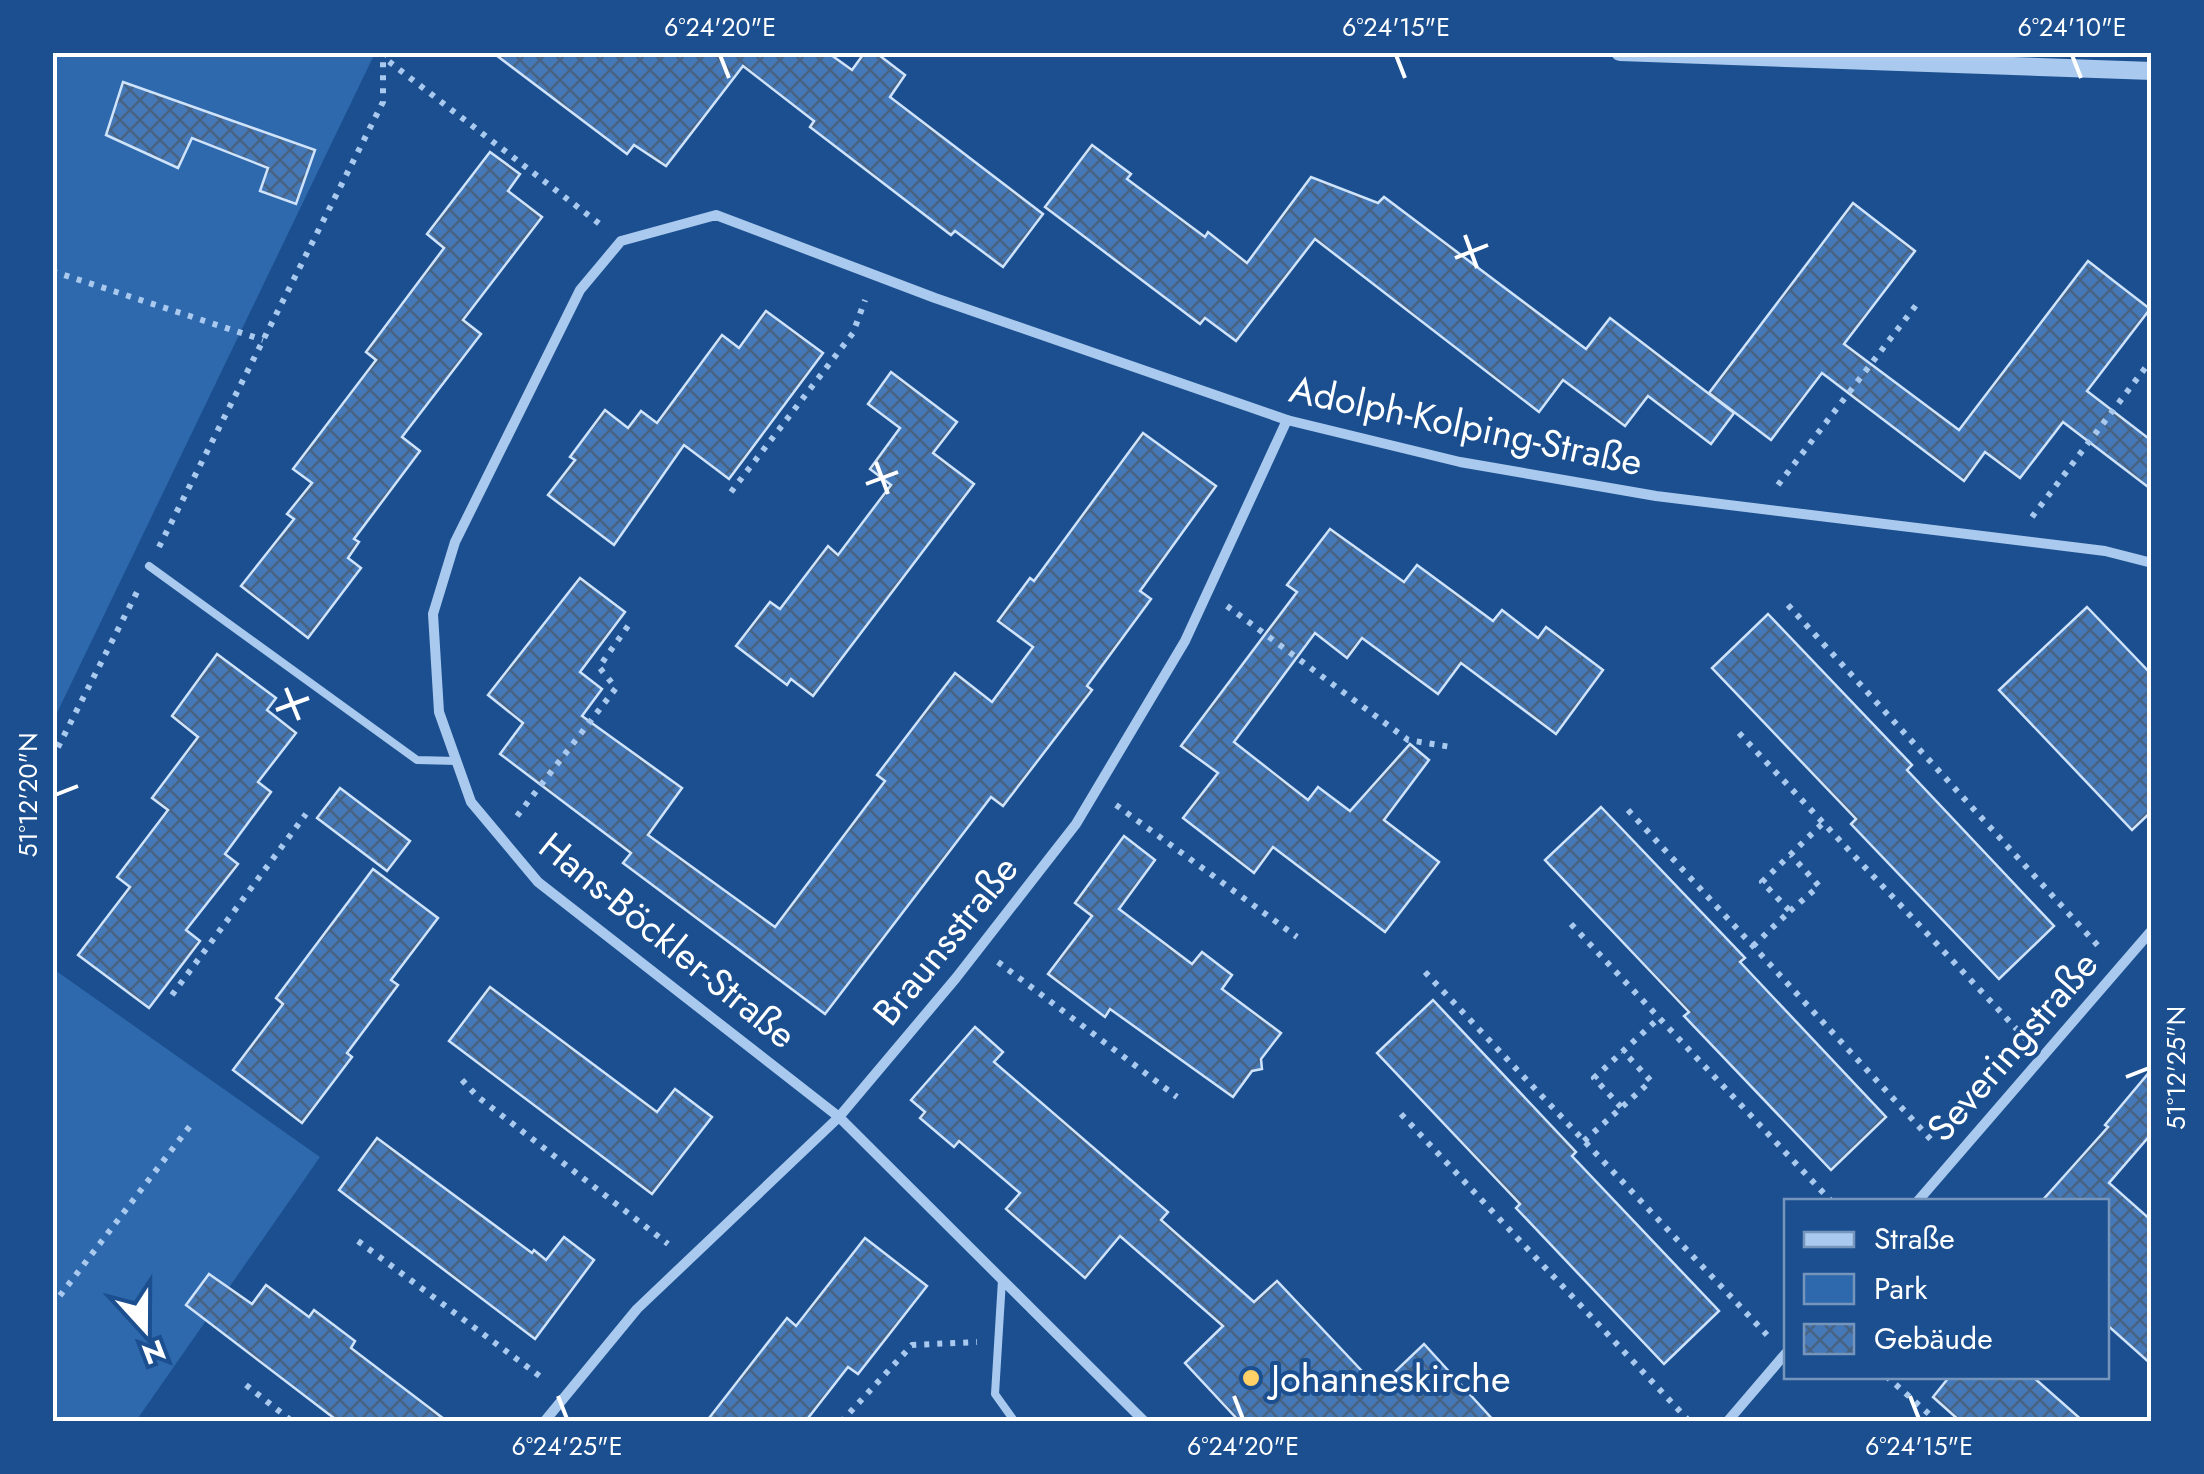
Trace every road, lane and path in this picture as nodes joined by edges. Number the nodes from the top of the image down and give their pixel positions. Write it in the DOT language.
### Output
graph roads {
  1 [pos="1620,52"];
  2 [pos="1684,54"];
  3 [pos="384,55"];
  4 [pos="2152,71"];
  5 [pos="621,241"];
  6 [pos="52,271"];
  7 [pos="875,276"];
  8 [pos="1917,304"];
  9 [pos="263,340"];
  10 [pos="2152,359"];
  11 [pos="1286,420"];
  12 [pos="731,492"];
  13 [pos="1760,508"];
  14 [pos="2014,540"];
  15 [pos="2152,563"];
  16 [pos="150,566"];
  17 [pos="1207,592"];
  18 [pos="1788,606"];
  19 [pos="628,626"];
  20 [pos="1739,734"];
  21 [pos="1450,747"];
  22 [pos="52,759"];
  23 [pos="457,762"];
  24 [pos="1096,790"];
  25 [pos="1628,810"];
  26 [pos="306,814"];
  27 [pos="1823,823"];
  28 [pos="500,837"];
  29 [pos="1791,855"];
  30 [pos="1790,911"];
  31 [pos="1571,924"];
  32 [pos="2152,930"];
  33 [pos="1297,936"];
  34 [pos="1753,946"];
  35 [pos="979,948"];
  36 [pos="2118,968"];
  37 [pos="1425,972"];
  38 [pos="172,995"];
  39 [pos="1659,1018"];
  40 [pos="1624,1051"];
  41 [pos="2043,1057"];
  42 [pos="462,1080"];
  43 [pos="1177,1096"];
  44 [pos="1621,1108"];
  45 [pos="1401,1114"];
  46 [pos="839,1117"];
  47 [pos="190,1126"];
  48 [pos="1584,1141"];
  49 [pos="1952,1162"];
  50 [pos="1829,1199"];
  51 [pos="1921,1199"];
  52 [pos="358,1241"];
  53 [pos="689,1260"];
  54 [pos="1002,1276"];
  55 [pos="52,1306"];
  56 [pos="998,1341"];
  57 [pos="1784,1352"];
  58 [pos="1784,1356"];
  59 [pos="1889,1379"];
  60 [pos="246,1385"];
  61 [pos="566,1395"];
  62 [pos="1937,1421"];
  63 [pos="293,1422"];
  64 [pos="544,1422"];
  65 [pos="842,1422"];
  66 [pos="1016,1422"];
  67 [pos="1145,1422"];
  68 [pos="1690,1422"];
  69 [pos="1727,1422"];
  1 -- 2 [label="street"];
  2 -- 4 [label="street"];
  3 -- 5 [label="path"];
  3 -- 9 [label="path"];
  5 -- 7 [label="street, Adolph-Kolping-Straße"];
  5 -- 23 [label="street, Hans-Böckler-Straße"];
  6 -- 9 [label="path"];
  7 -- 11 [label="street, Adolph-Kolping-Straße"];
  7 -- 12 [label="path"];
  8 -- 13 [label="path"];
  9 -- 16 [label="path"];
  10 -- 14 [label="path"];
  11 -- 13 [label="street, Adolph-Kolping-Straße"];
  11 -- 17 [label="street, Braunsstraße"];
  13 -- 14 [label="street, Adolph-Kolping-Straße"];
  14 -- 15 [label="street, Adolph-Kolping-Straße"];
  16 -- 22 [label="path"];
  16 -- 23 [label="lane"];
  17 -- 21 [label="path"];
  17 -- 24 [label="street, Braunsstraße"];
  18 -- 36 [label="path"];
  19 -- 28 [label="path"];
  20 -- 27 [label="path"];
  23 -- 28 [label="street, Hans-Böckler-Straße"];
  24 -- 33 [label="path"];
  24 -- 35 [label="street, Braunsstraße"];
  25 -- 34 [label="path"];
  26 -- 38 [label="path"];
  27 -- 29 [label="path"];
  27 -- 41 [label="path"];
  28 -- 46 [label="street, Hans-Böckler-Straße"];
  29 -- 30 [label="path"];
  29 -- 30 [label="path"];
  30 -- 34 [label="path"];
  31 -- 39 [label="path"];
  32 -- 36 [label="street, Severingstraße"];
  34 -- 49 [label="path"];
  35 -- 43 [label="path"];
  35 -- 46 [label="street, Braunsstraße"];
  36 -- 41 [label="street, Severingstraße"];
  37 -- 48 [label="path"];
  39 -- 40 [label="path"];
  39 -- 50 [label="path"];
  40 -- 44 [label="path"];
  40 -- 44 [label="path"];
  41 -- 49 [label="street, Severingstraße"];
  42 -- 53 [label="path"];
  44 -- 48 [label="path"];
  45 -- 68 [label="path"];
  46 -- 53 [label="street, Braunsstraße"];
  46 -- 54 [label="street, Hans-Böckler-Straße"];
  47 -- 55 [label="path"];
  48 -- 57 [label="path"];
  49 -- 51 [label="street, Severingstraße"];
  52 -- 61 [label="path"];
  53 -- 61 [label="street, Braunsstraße"];
  54 -- 56 [label="lane"];
  54 -- 67 [label="street, Hans-Böckler-Straße"];
  56 -- 65 [label="path"];
  56 -- 66 [label="lane"];
  58 -- 69 [label="street"];
  59 -- 62 [label="path"];
  60 -- 63 [label="path"];
  61 -- 64 [label="street, Braunsstraße"];
}
